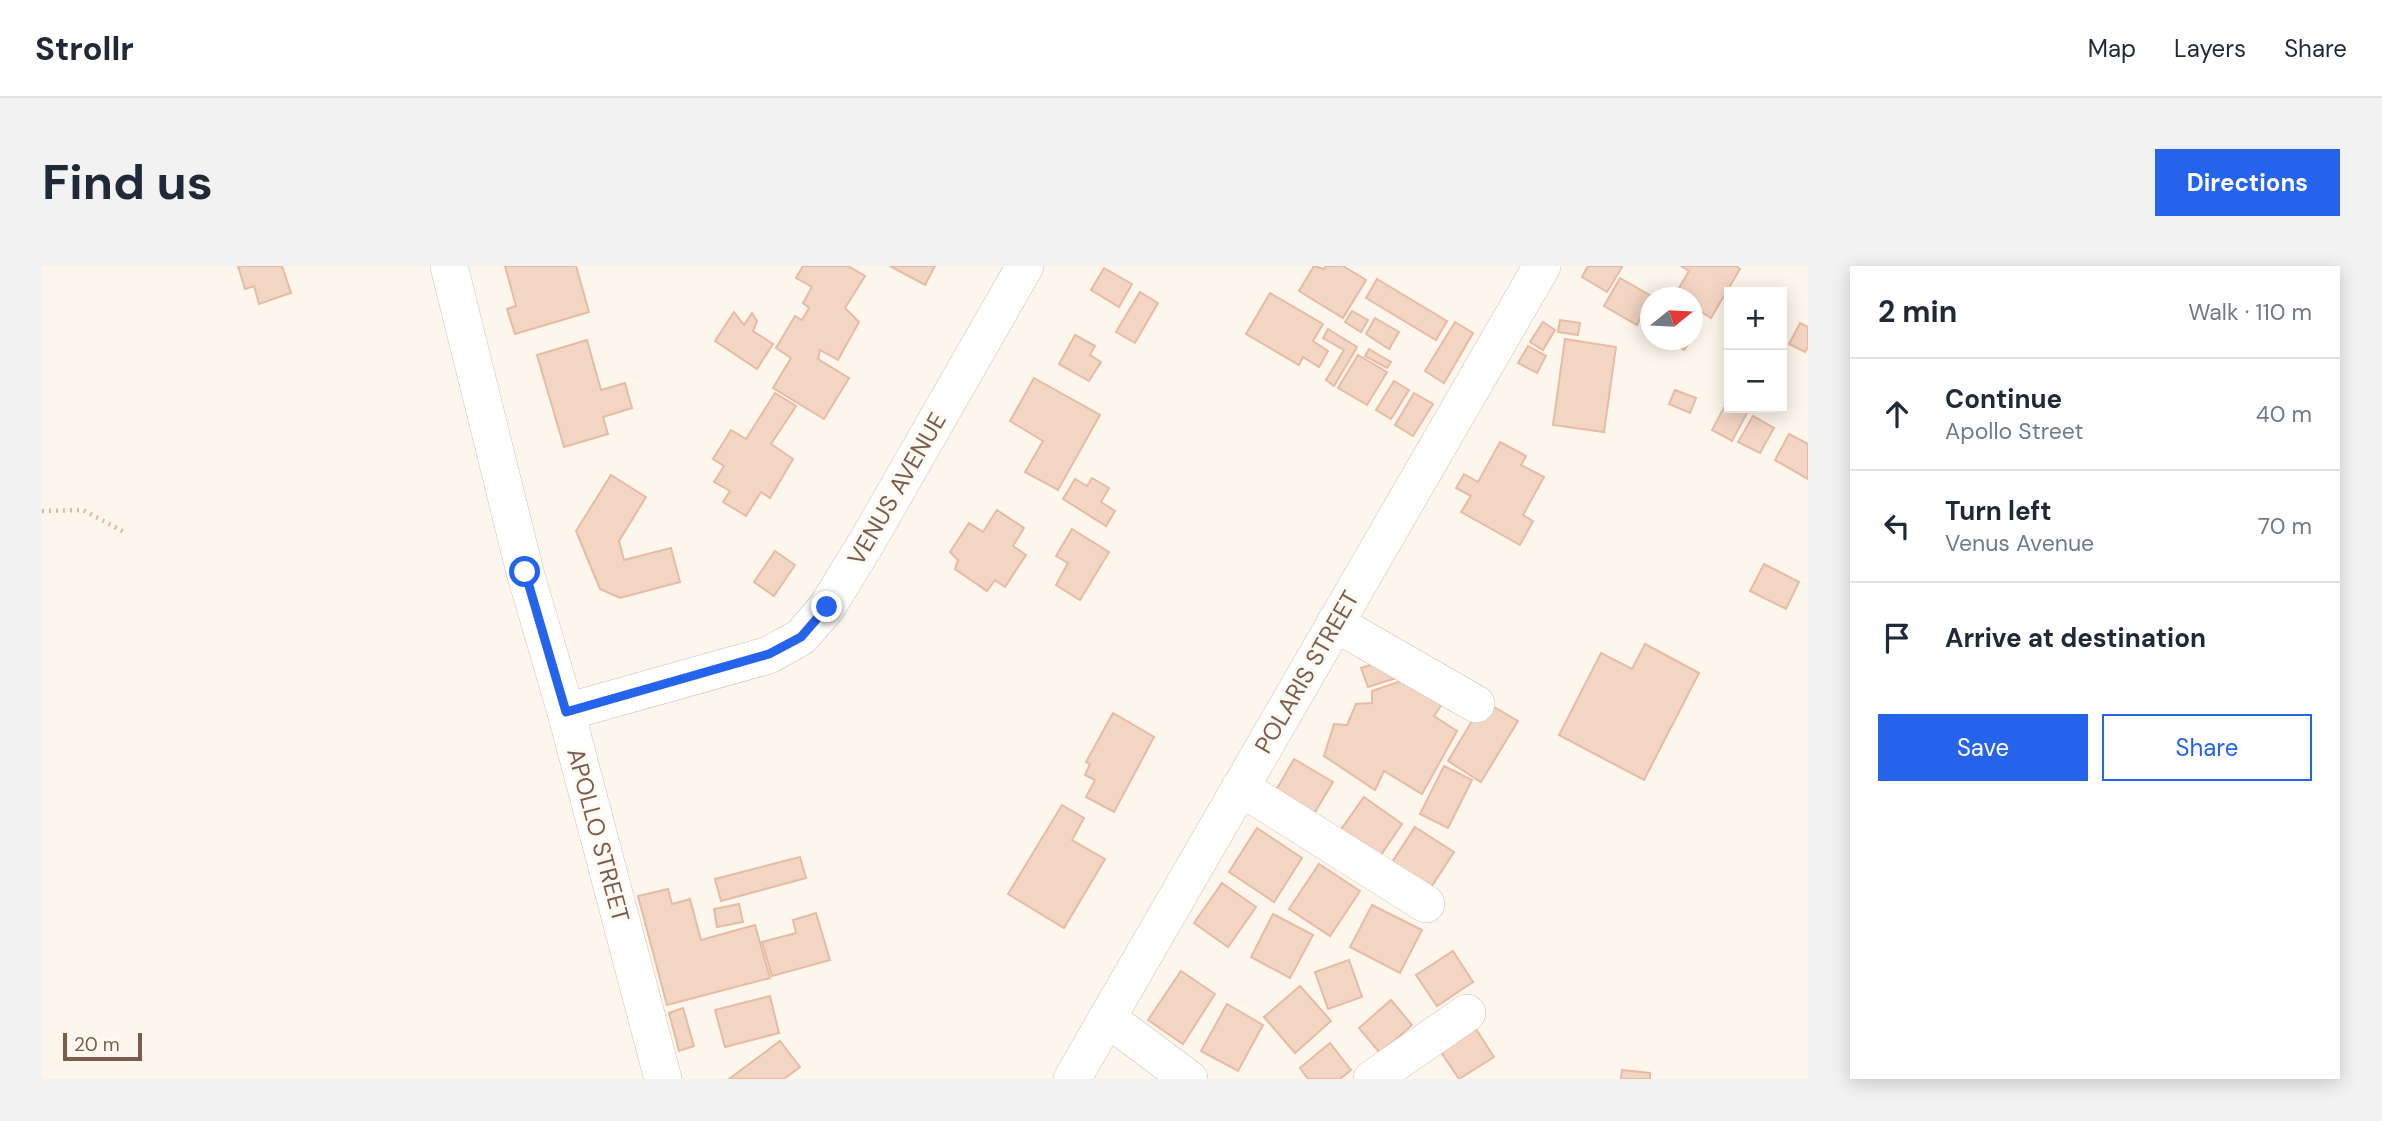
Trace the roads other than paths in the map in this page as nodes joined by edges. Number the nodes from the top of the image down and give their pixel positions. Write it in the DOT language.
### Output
graph roads {
  1 [pos="449,266"];
  2 [pos="1025,266"];
  3 [pos="1542,266"];
  4 [pos="1335,623"];
  5 [pos="1476,704"];
  6 [pos="566,712"];
  7 [pos="1240,788"];
  8 [pos="1426,904"];
  9 [pos="1467,1013"];
  10 [pos="1107,1018"];
  11 [pos="663,1079"];
  12 [pos="1072,1079"];
  13 [pos="1189,1079"];
  14 [pos="1372,1079"];
  1 -- 6 [label="street, APOLLO STREET"];
  2 -- 6 [label="street, VENUS AVENUE"];
  3 -- 4 [label="street, POLARIS STREET"];
  4 -- 5 [label="street"];
  4 -- 7 [label="street, POLARIS STREET"];
  6 -- 11 [label="street, APOLLO STREET"];
  7 -- 8 [label="street"];
  7 -- 10 [label="street, POLARIS STREET"];
  9 -- 14 [label="street"];
  10 -- 12 [label="street, POLARIS STREET"];
  10 -- 13 [label="street"];
}
